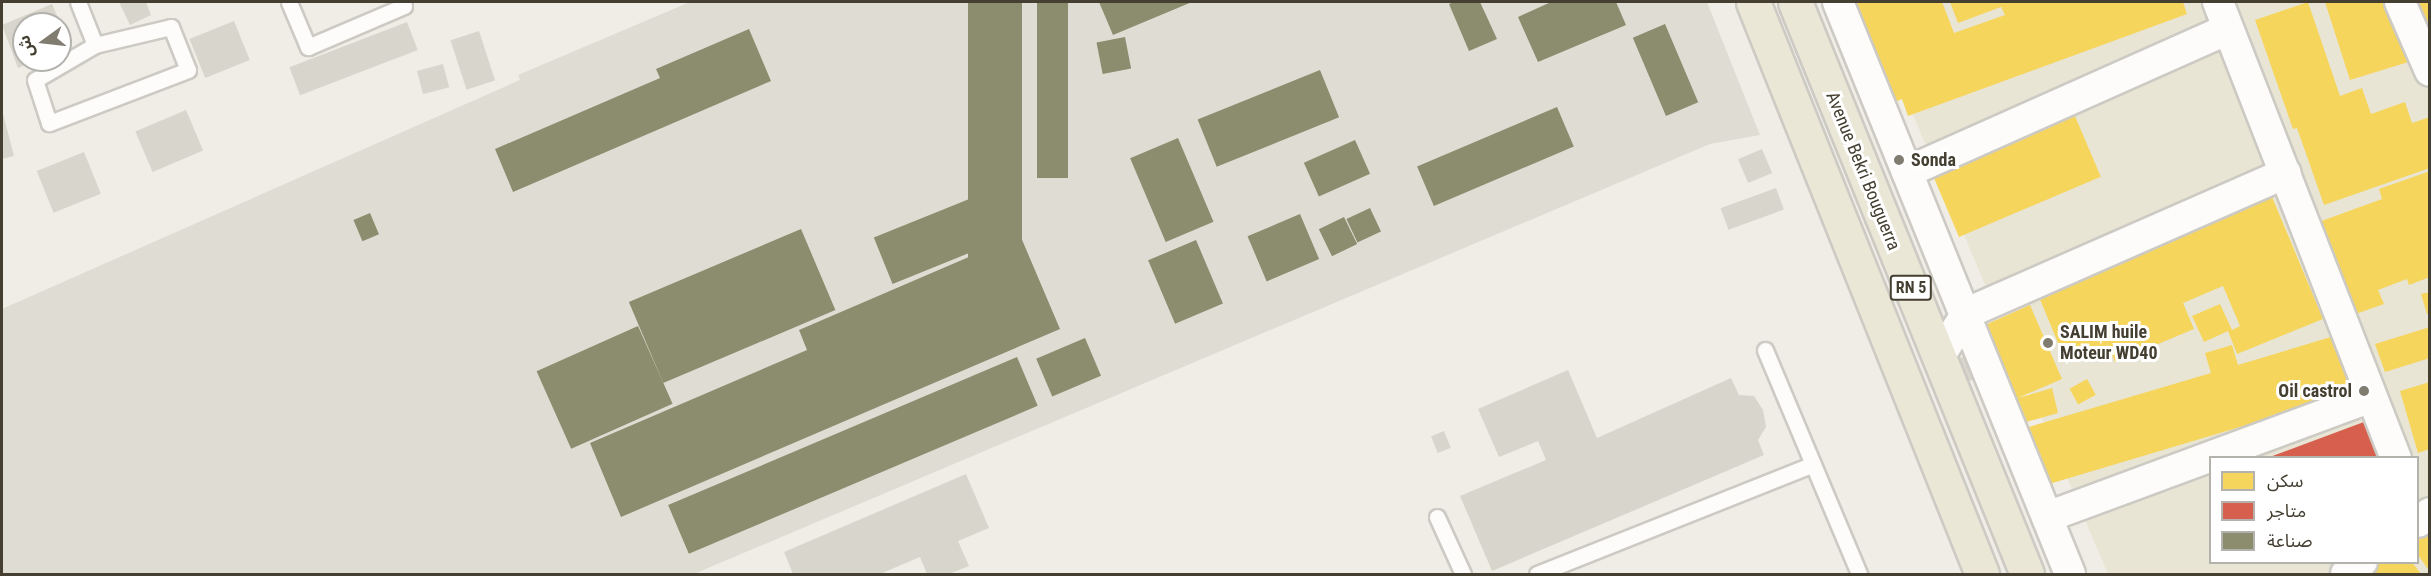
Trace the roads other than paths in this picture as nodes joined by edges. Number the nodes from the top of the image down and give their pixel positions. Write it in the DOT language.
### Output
graph roads {
  1 [pos="78,2"];
  2 [pos="289,2"];
  3 [pos="403,2"];
  4 [pos="1753,2"];
  5 [pos="1795,2"];
  6 [pos="1838,2"];
  7 [pos="2400,2"];
  8 [pos="2223,15"];
  9 [pos="95,45"];
  10 [pos="2430,71"];
  11 [pos="1907,172"];
  12 [pos="2286,173"];
  13 [pos="1967,313"];
  14 [pos="1765,350"];
  15 [pos="1939,357"];
  16 [pos="2371,397"];
  17 [pos="2212,456"];
  18 [pos="2395,456"];
  19 [pos="2209,457"];
  20 [pos="1813,464"];
  21 [pos="1437,517"];
  22 [pos="2047,517"];
  23 [pos="2359,564"];
  24 [pos="1463,574"];
  25 [pos="1537,574"];
  26 [pos="1859,574"];
  27 [pos="1982,574"];
  28 [pos="2027,574"];
  29 [pos="2070,574"];
  30 [pos="2346,574"];
  1 -- 9 [label="lane"];
  2 -- 3 [label="lane"];
  4 -- 27 [label="highway, RN 5"];
  5 -- 15 [label="highway, Avenue Bekri Bouguerra / RN 5"];
  6 -- 11 [label="street"];
  7 -- 10 [label="street"];
  8 -- 11 [label="street"];
  8 -- 12 [label="street"];
  9 -- 9 [label="lane"];
  11 -- 13 [label="street"];
  12 -- 13 [label="street"];
  12 -- 16 [label="street"];
  13 -- 15 [label="street"];
  13 -- 22 [label="street"];
  14 -- 20 [label="lane"];
  15 -- 28 [label="highway, Avenue Bekri Bouguerra / RN 5"];
  16 -- 17 [label="street"];
  16 -- 18 [label="street"];
  19 -- 22 [label="street"];
  20 -- 25 [label="lane"];
  20 -- 26 [label="lane"];
  21 -- 24 [label="lane"];
  22 -- 29 [label="street"];
  23 -- 30 [label="street"];
}
